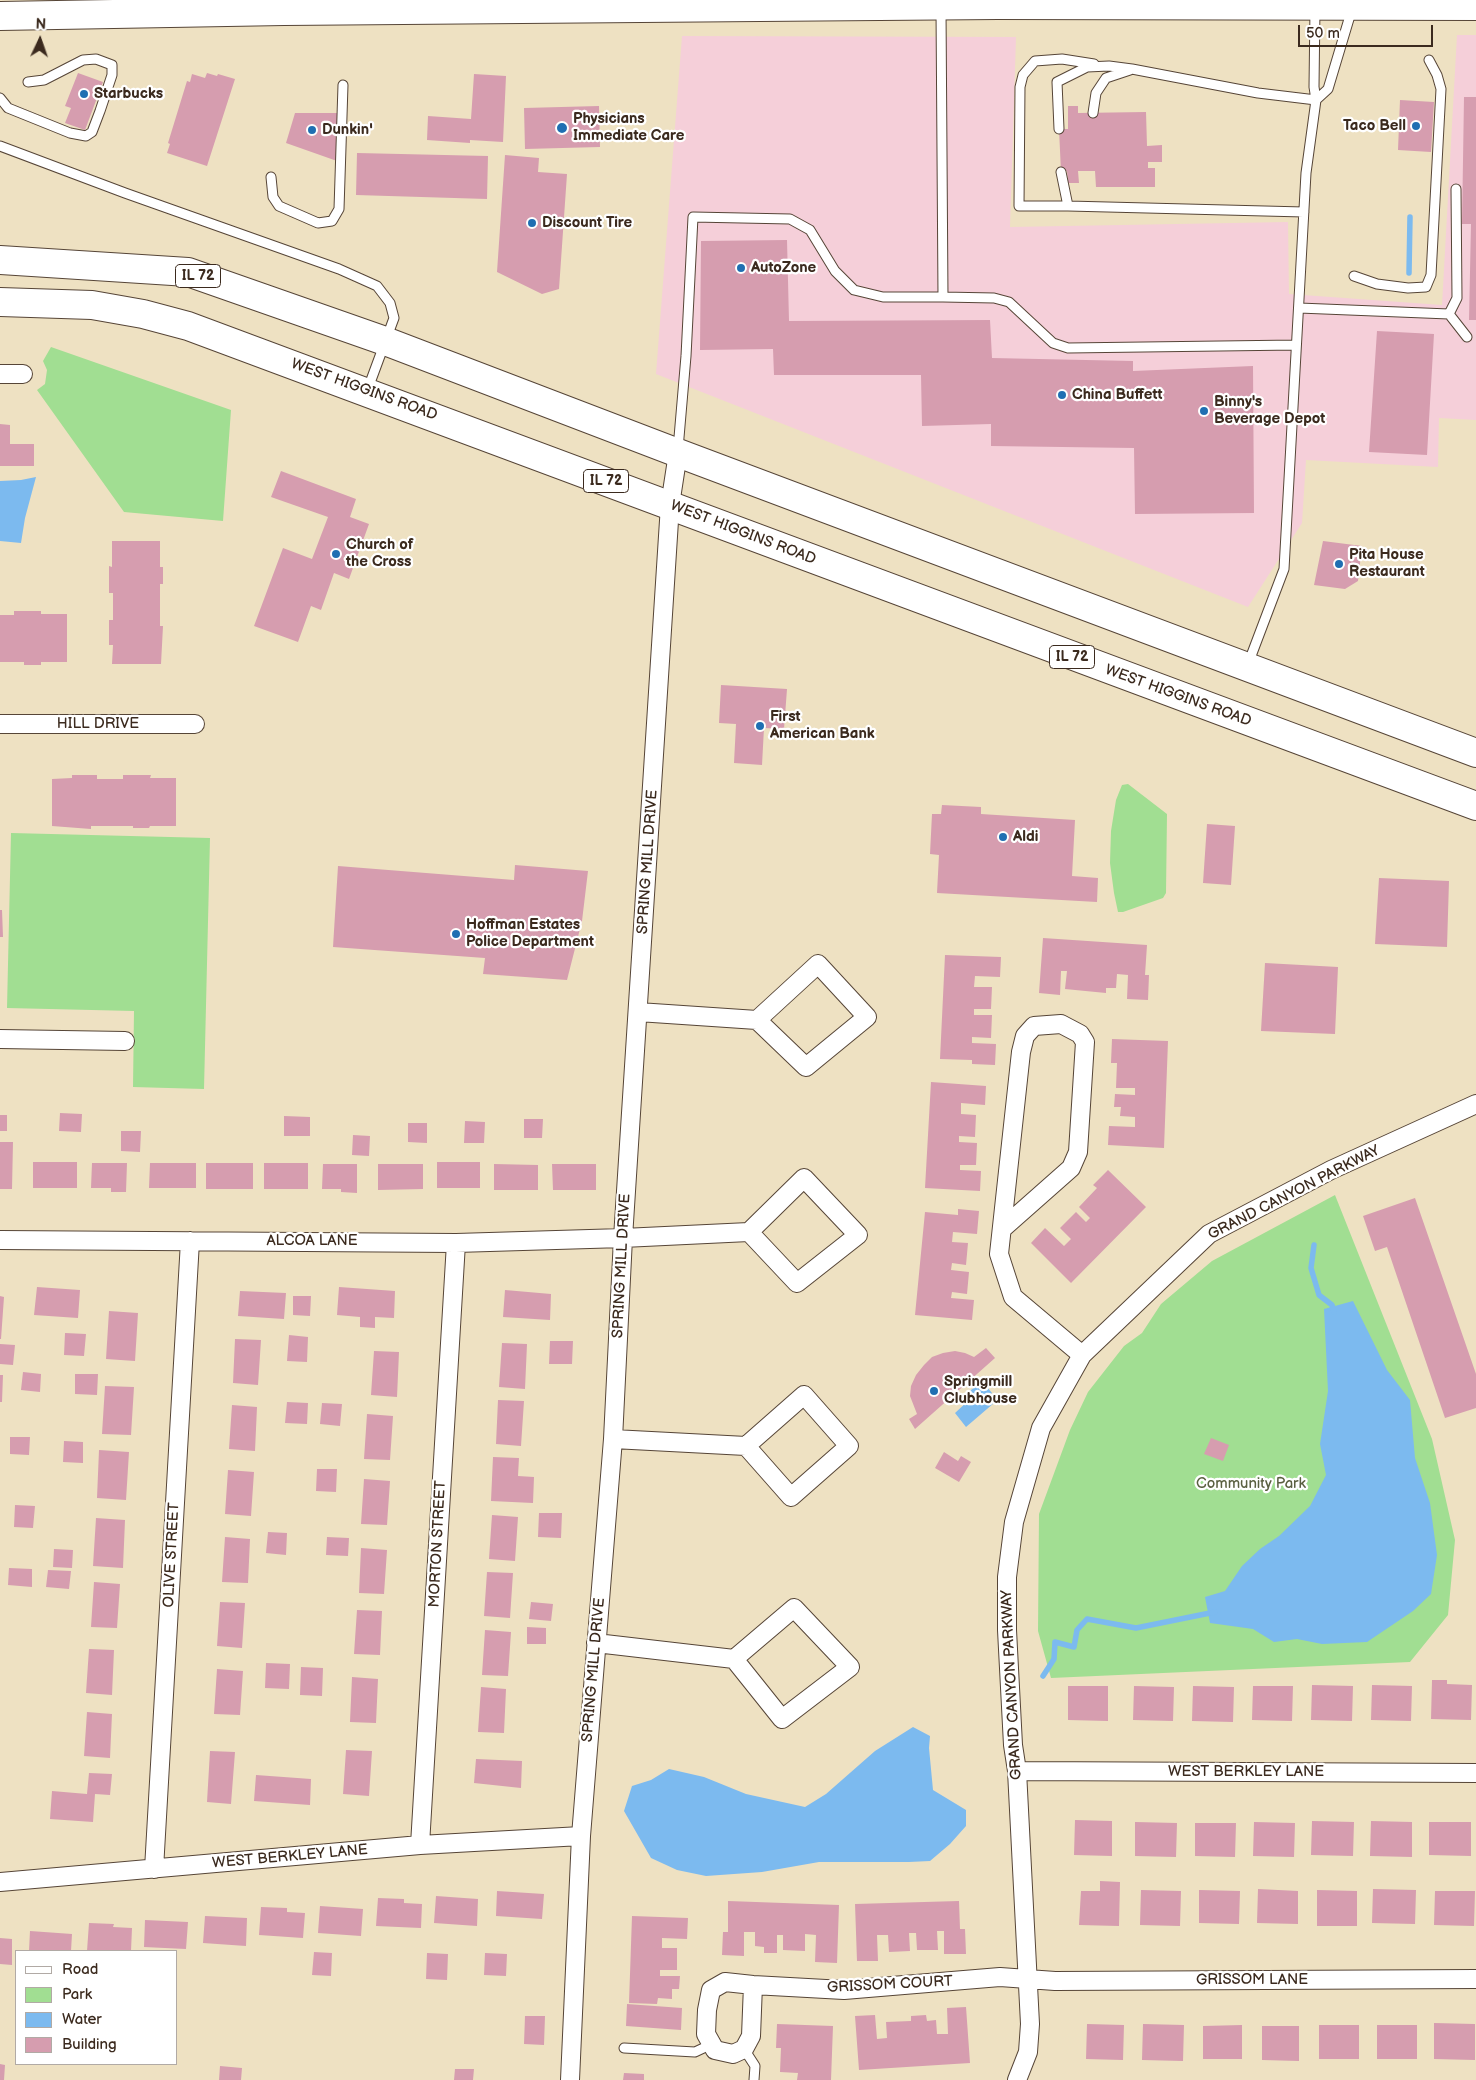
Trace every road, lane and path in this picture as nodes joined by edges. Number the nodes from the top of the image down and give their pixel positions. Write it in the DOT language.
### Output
graph roads {
  1 [pos="1315,3"];
  2 [pos="1353,3"];
  3 [pos="522,5"];
  4 [pos="1476,6"];
  5 [pos="941,7"];
  6 [pos="0,16"];
  7 [pos="1429,60"];
  8 [pos="1109,66"];
  9 [pos="1132,69"];
  10 [pos="28,82"];
  11 [pos="343,84"];
  12 [pos="0,98"];
  13 [pos="1316,100"];
  14 [pos="1093,113"];
  15 [pos="1059,129"];
  16 [pos="0,146"];
  17 [pos="1062,172"];
  18 [pos="271,177"];
  19 [pos="1456,189"];
  20 [pos="1068,206"];
  21 [pos="1304,212"];
  22 [pos="0,260"];
  23 [pos="1354,276"];
  24 [pos="943,297"];
  25 [pos="0,302"];
  26 [pos="1299,308"];
  27 [pos="1449,314"];
  28 [pos="1467,337"];
  29 [pos="385,341"];
  30 [pos="1296,345"];
  31 [pos="0,374"];
  32 [pos="23,374"];
  33 [pos="367,391"];
  34 [pos="678,453"];
  35 [pos="670,505"];
  36 [pos="1247,667"];
  37 [pos="0,724"];
  38 [pos="195,724"];
  39 [pos="1476,753"];
  40 [pos="1476,806"];
  41 [pos="638,1012"];
  42 [pos="758,1020"];
  43 [pos="0,1039"];
  44 [pos="125,1041"];
  45 [pos="1476,1104"];
  46 [pos="1002,1228"];
  47 [pos="749,1232"];
  48 [pos="623,1238"];
  49 [pos="0,1240"];
  50 [pos="190,1241"];
  51 [pos="456,1242"];
  52 [pos="1082,1355"];
  53 [pos="613,1439"];
  54 [pos="746,1446"];
  55 [pos="596,1643"];
  56 [pos="734,1659"];
  57 [pos="1017,1770"];
  58 [pos="1476,1773"];
  59 [pos="581,1836"];
  60 [pos="420,1845"];
  61 [pos="154,1869"];
  62 [pos="0,1882"];
  63 [pos="1027,1979"];
  64 [pos="1476,1979"];
  65 [pos="753,1986"];
  66 [pos="712,2044"];
  67 [pos="624,2048"];
  68 [pos="744,2049"];
  69 [pos="570,2080"];
  70 [pos="754,2080"];
  71 [pos="1017,2080"];
  1 -- 2 [label="main road"];
  1 -- 5 [label="main road"];
  1 -- 13 [label="lane"];
  2 -- 4 [label="main road"];
  2 -- 13 [label="lane"];
  3 -- 5 [label="main road"];
  3 -- 6 [label="main road"];
  5 -- 24 [label="lane"];
  7 -- 23 [label="lane"];
  8 -- 9 [label="lane"];
  8 -- 15 [label="lane"];
  8 -- 20 [label="lane"];
  9 -- 13 [label="lane"];
  9 -- 14 [label="lane"];
  10 -- 12 [label="lane"];
  11 -- 18 [label="lane"];
  13 -- 21 [label="lane"];
  16 -- 29 [label="lane"];
  17 -- 20 [label="lane"];
  19 -- 27 [label="lane"];
  20 -- 21 [label="lane"];
  21 -- 26 [label="lane"];
  22 -- 29 [label="main road, IL 72"];
  24 -- 30 [label="lane"];
  24 -- 34 [label="lane"];
  25 -- 33 [label="main road, WEST HIGGINS ROAD / IL 72"];
  26 -- 27 [label="lane"];
  26 -- 30 [label="lane"];
  27 -- 28 [label="lane"];
  29 -- 33 [label="lane"];
  29 -- 34 [label="main road, IL 72"];
  30 -- 36 [label="lane"];
  31 -- 32 [label="street"];
  33 -- 35 [label="main road, WEST HIGGINS ROAD / IL 72"];
  34 -- 35 [label="street, SPRING MILL DRIVE"];
  34 -- 36 [label="main road, IL 72"];
  35 -- 40 [label="main road, WEST HIGGINS ROAD / IL 72"];
  35 -- 41 [label="street, SPRING MILL DRIVE"];
  36 -- 39 [label="main road, IL 72"];
  37 -- 38 [label="street, HILL DRIVE"];
  41 -- 42 [label="street"];
  41 -- 48 [label="street, SPRING MILL DRIVE"];
  42 -- 42 [label="street"];
  43 -- 44 [label="street"];
  45 -- 52 [label="street, GRAND CANYON PARKWAY"];
  46 -- 46 [label="street"];
  46 -- 52 [label="street"];
  47 -- 47 [label="street"];
  47 -- 48 [label="street, ALCOA LANE"];
  48 -- 51 [label="street, ALCOA LANE"];
  48 -- 53 [label="street, SPRING MILL DRIVE"];
  49 -- 50 [label="street, ALCOA LANE"];
  50 -- 51 [label="street, ALCOA LANE"];
  50 -- 61 [label="street, OLIVE STREET"];
  51 -- 60 [label="street, MORTON STREET"];
  52 -- 57 [label="street, GRAND CANYON PARKWAY"];
  53 -- 54 [label="street"];
  53 -- 55 [label="street, SPRING MILL DRIVE"];
  54 -- 54 [label="street"];
  55 -- 56 [label="street"];
  55 -- 59 [label="street, SPRING MILL DRIVE"];
  56 -- 56 [label="street"];
  57 -- 58 [label="street, WEST BERKLEY LANE"];
  57 -- 63 [label="street, GRAND CANYON PARKWAY"];
  59 -- 60 [label="street, WEST BERKLEY LANE"];
  59 -- 69 [label="street, SPRING MILL DRIVE"];
  60 -- 61 [label="street, WEST BERKLEY LANE"];
  61 -- 62 [label="street, WEST BERKLEY LANE"];
  63 -- 64 [label="street, GRISSOM LANE"];
  63 -- 65 [label="street, GRISSOM COURT"];
  63 -- 71 [label="street, GRAND CANYON PARKWAY"];
  65 -- 66 [label="street, GRISSOM COURT"];
  65 -- 68 [label="street"];
  66 -- 67 [label="lane"];
  66 -- 68 [label="street"];
  68 -- 70 [label="lane"];
}
